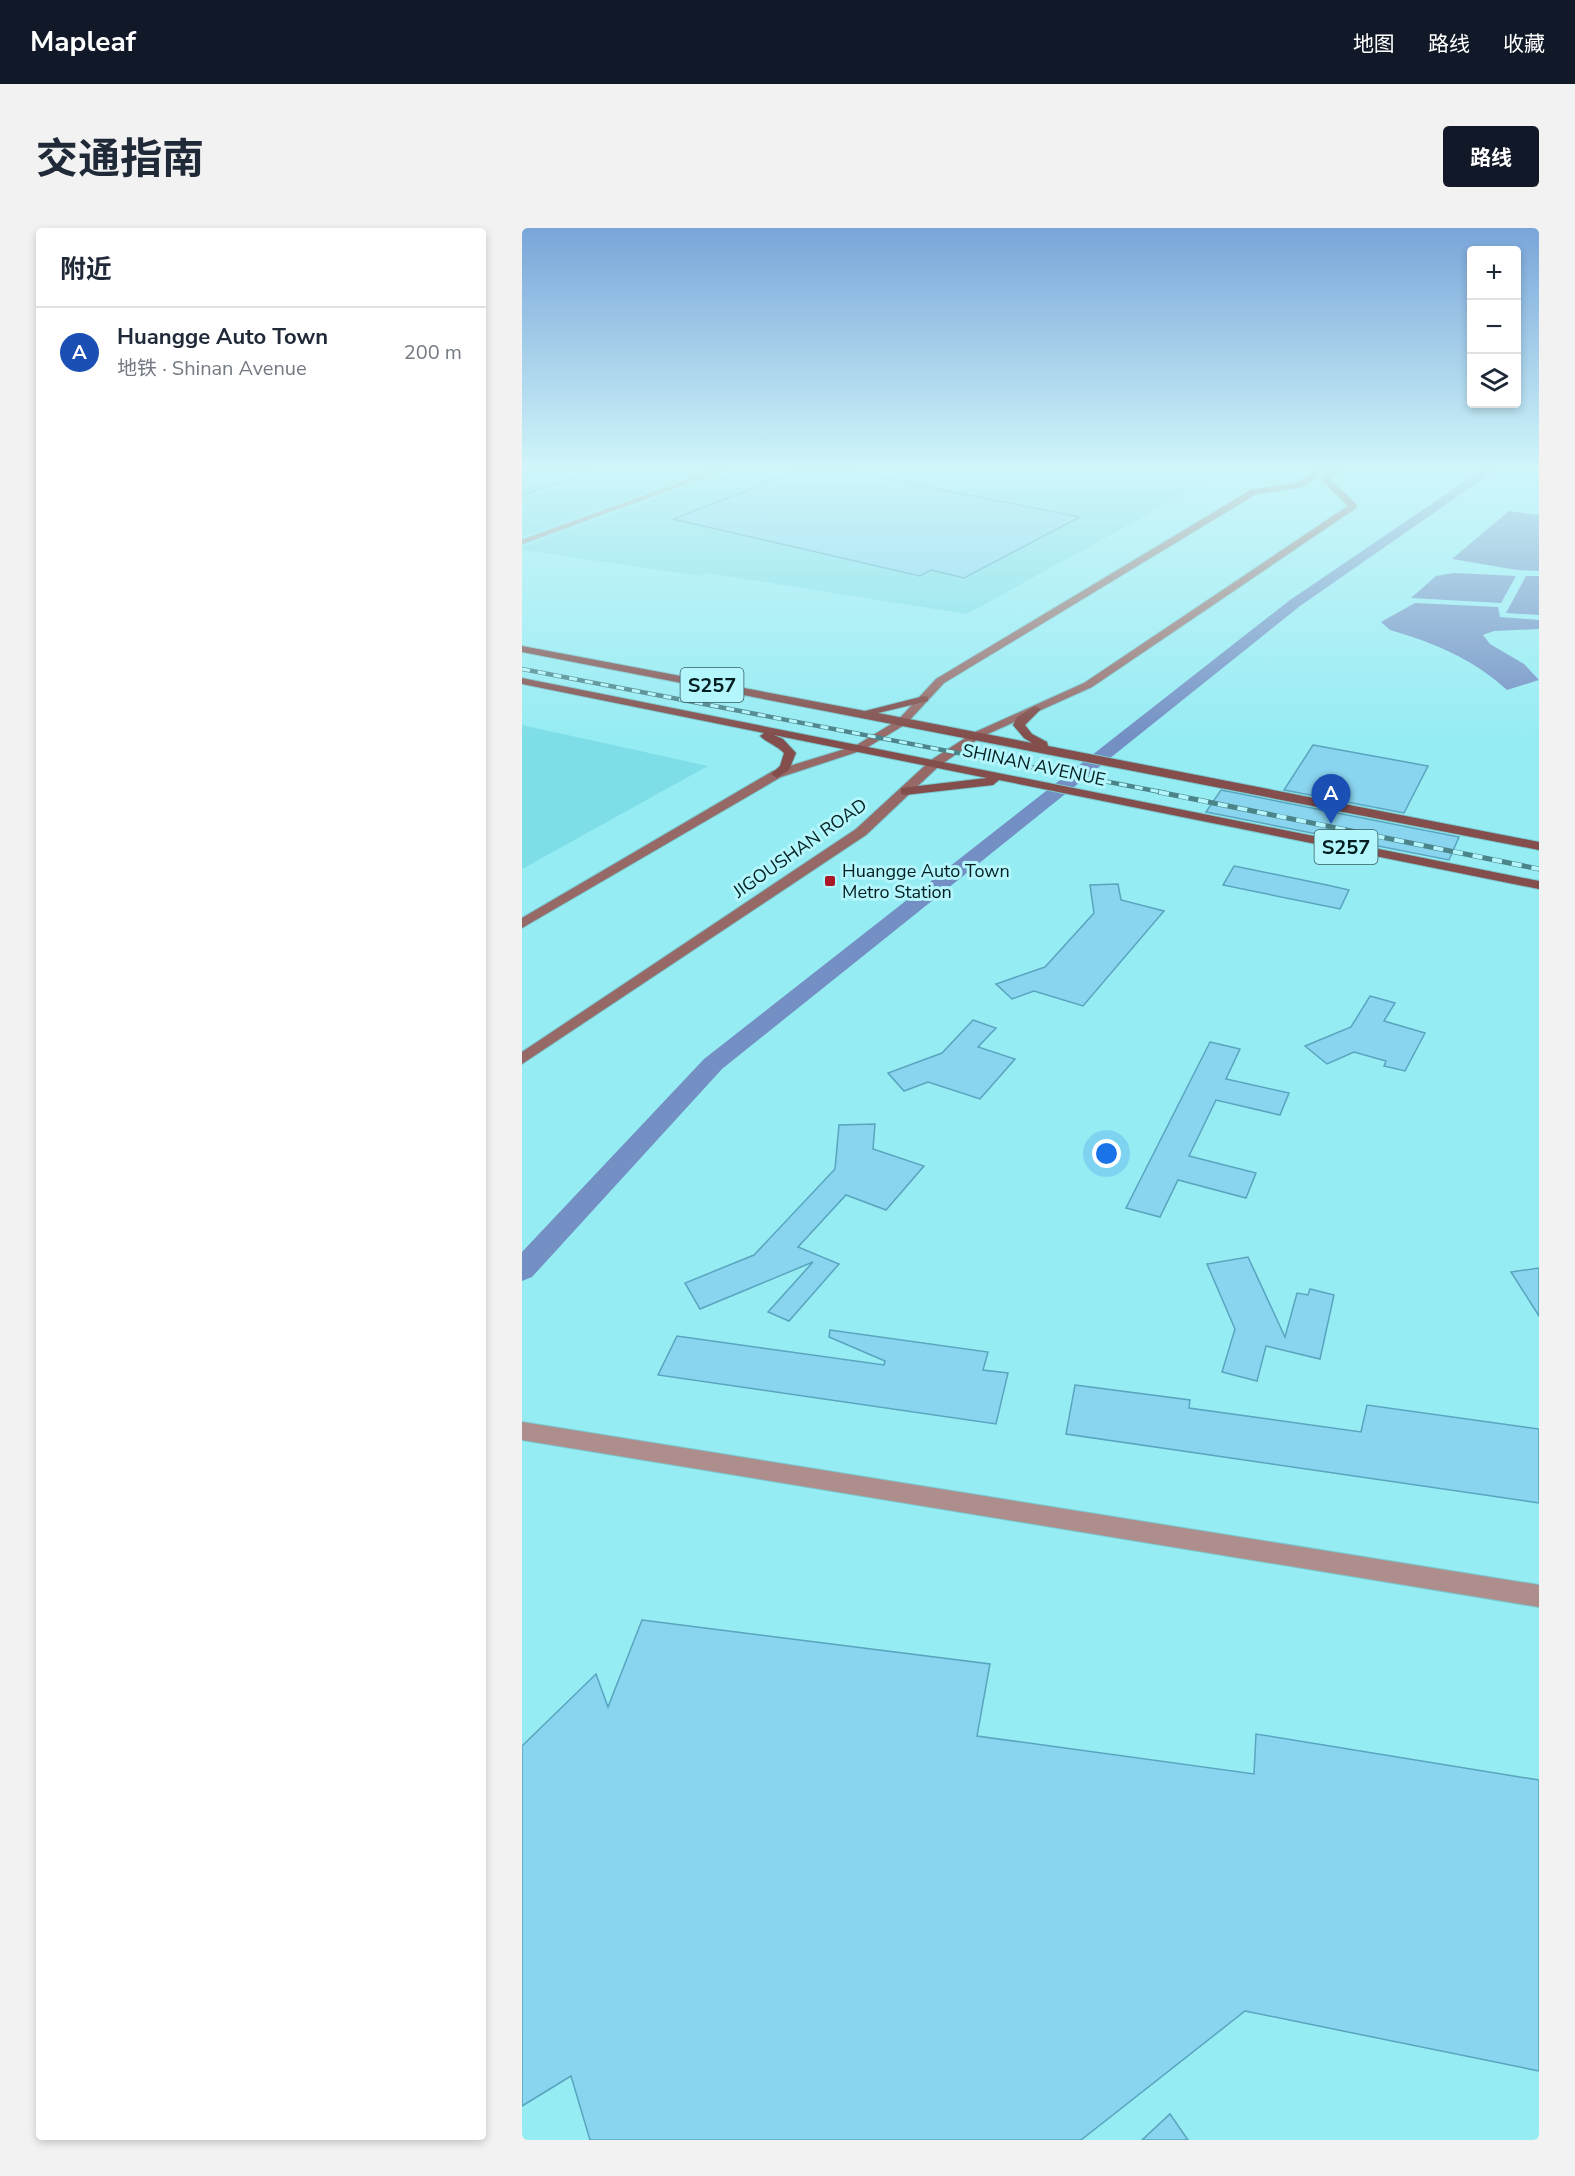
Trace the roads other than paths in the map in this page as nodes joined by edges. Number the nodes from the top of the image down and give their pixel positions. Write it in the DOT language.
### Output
graph roads {
  1 [pos="1144,558"];
  2 [pos="1276,558"];
  3 [pos="522,649"];
  4 [pos="522,681"];
  5 [pos="924,699"];
  6 [pos="1035,709"];
  7 [pos="848,711"];
  8 [pos="902,722"];
  9 [pos="736,725"];
  10 [pos="977,735"];
  11 [pos="859,748"];
  12 [pos="1071,755"];
  13 [pos="935,763"];
  14 [pos="777,774"];
  15 [pos="1038,784"];
  16 [pos="905,791"];
  17 [pos="1539,846"];
  18 [pos="1539,885"];
  19 [pos="522,924"];
  20 [pos="522,1059"];
  21 [pos="522,1431"];
  22 [pos="1539,1596"];
  1 -- 5 [label="main road"];
  2 -- 6 [label="main road, JIGOUSHAN ROAD"];
  3 -- 7 [label="main road, SHINAN AVENUE / S257"];
  4 -- 9 [label="main road, SHINAN AVENUE / S257"];
  5 -- 7 [label="main road"];
  5 -- 8 [label="main road"];
  6 -- 10 [label="main road, JIGOUSHAN ROAD"];
  6 -- 12 [label="main road"];
  7 -- 8 [label="main road, SHINAN AVENUE / S257"];
  8 -- 10 [label="main road, SHINAN AVENUE / S257"];
  8 -- 11 [label="main road"];
  9 -- 11 [label="main road, SHINAN AVENUE / S257"];
  9 -- 14 [label="main road"];
  10 -- 12 [label="main road, SHINAN AVENUE / S257"];
  10 -- 13 [label="main road, JIGOUSHAN ROAD"];
  11 -- 13 [label="main road, SHINAN AVENUE / S257"];
  11 -- 14 [label="main road"];
  12 -- 17 [label="main road, SHINAN AVENUE / S257"];
  13 -- 15 [label="main road, SHINAN AVENUE / S257"];
  13 -- 16 [label="main road, JIGOUSHAN ROAD"];
  14 -- 19 [label="main road"];
  15 -- 16 [label="main road"];
  15 -- 18 [label="main road, SHINAN AVENUE / S257"];
  16 -- 20 [label="main road, JIGOUSHAN ROAD"];
  21 -- 22 [label="street"];
}
